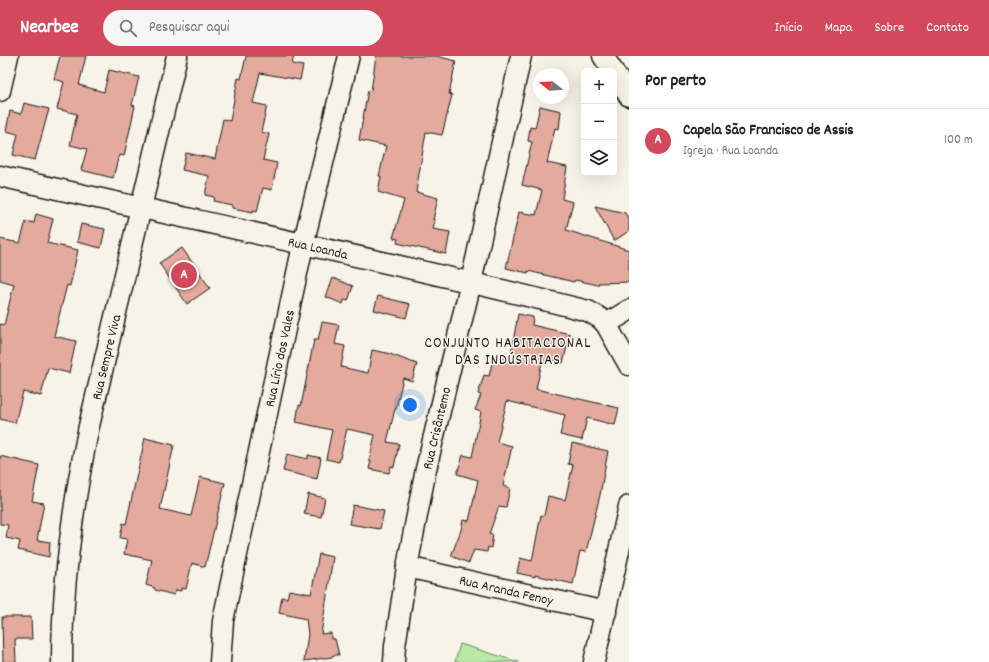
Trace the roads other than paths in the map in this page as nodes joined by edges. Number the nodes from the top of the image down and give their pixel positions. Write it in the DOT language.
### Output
graph roads {
  1 [pos="8,56"];
  2 [pos="177,56"];
  3 [pos="349,56"];
  4 [pos="521,56"];
  5 [pos="603,56"];
  6 [pos="610,68"];
  7 [pos="617,78"];
  8 [pos="0,91"];
  9 [pos="629,96"];
  10 [pos="0,176"];
  11 [pos="142,209"];
  12 [pos="303,245"];
  13 [pos="471,282"];
  14 [pos="629,310"];
  15 [pos="606,324"];
  16 [pos="629,365"];
  17 [pos="629,506"];
  18 [pos="407,567"];
  19 [pos="606,612"];
  20 [pos="62,662"];
  21 [pos="220,662"];
  22 [pos="394,662"];
  23 [pos="594,662"];
  1 -- 8 [label="street"];
  2 -- 11 [label="street, Rua Sempre Viva"];
  3 -- 12 [label="street, Rua Lírio dos Vales"];
  4 -- 13 [label="street, Rua Crisântemo"];
  5 -- 6 [label="street"];
  7 -- 9 [label="street"];
  10 -- 11 [label="street, Rua Loanda"];
  11 -- 12 [label="street, Rua Loanda"];
  11 -- 20 [label="street, Rua Sempre Viva"];
  12 -- 13 [label="street, Rua Loanda"];
  12 -- 21 [label="street, Rua Lírio dos Vales"];
  13 -- 15 [label="street, Rua Loanda"];
  13 -- 18 [label="street, Rua Crisântemo"];
  14 -- 15 [label="street"];
  15 -- 16 [label="street"];
  17 -- 19 [label="street"];
  18 -- 19 [label="street, Rua Aranda Fenoy"];
  18 -- 22 [label="street, Rua Crisântemo"];
  19 -- 23 [label="street"];
}
